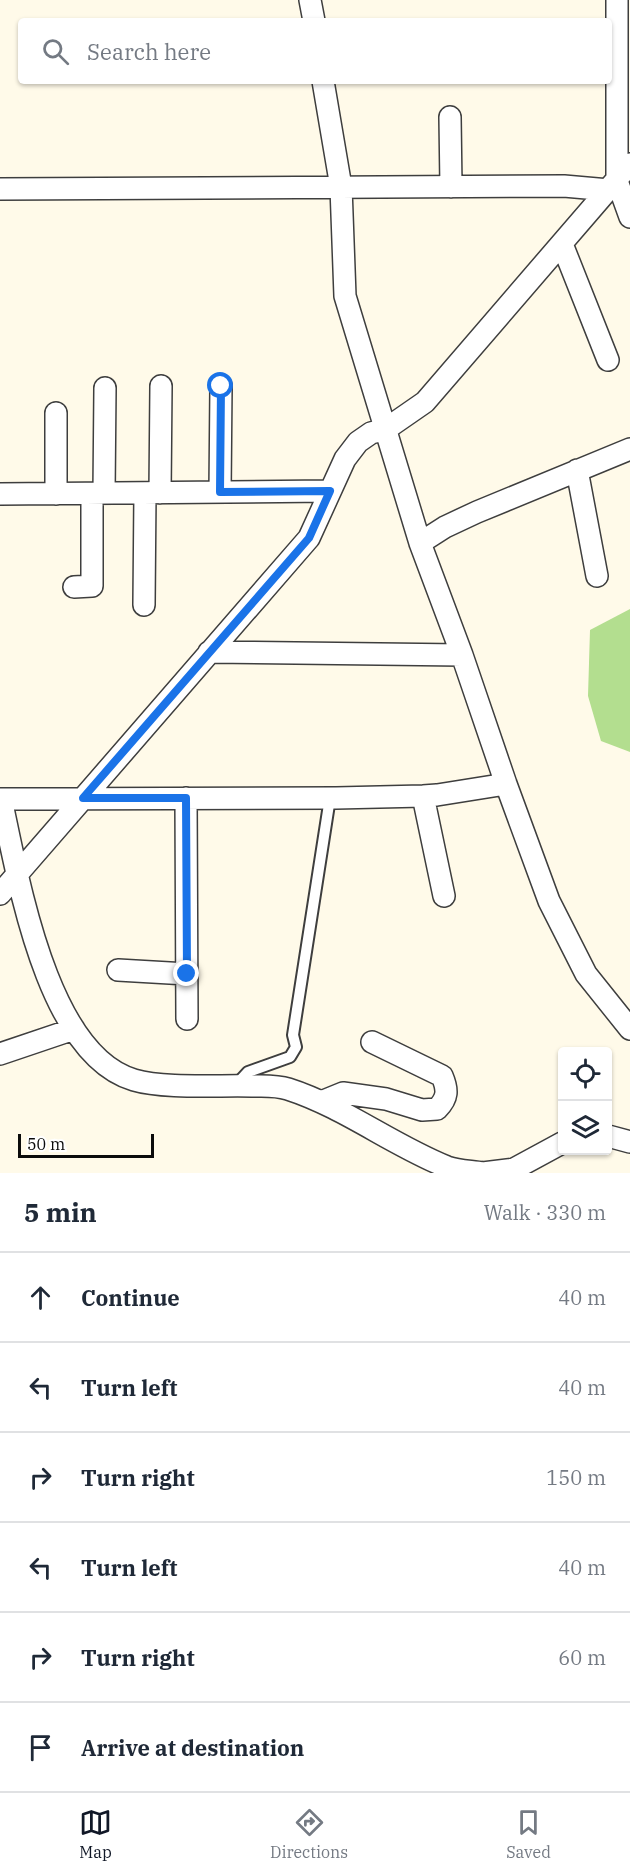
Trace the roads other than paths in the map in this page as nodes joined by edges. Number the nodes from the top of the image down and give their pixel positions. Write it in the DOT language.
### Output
graph roads {
  1 [pos="310,0"];
  2 [pos="617,0"];
  3 [pos="313,18"];
  4 [pos="323,84"];
  5 [pos="450,117"];
  6 [pos="619,178"];
  7 [pos="340,187"];
  8 [pos="450,187"];
  9 [pos="0,189"];
  10 [pos="630,216"];
  11 [pos="562,244"];
  12 [pos="608,360"];
  13 [pos="161,386"];
  14 [pos="221,386"];
  15 [pos="105,388"];
  16 [pos="56,413"];
  17 [pos="386,429"];
  18 [pos="630,449"];
  19 [pos="577,470"];
  20 [pos="330,491"];
  21 [pos="220,492"];
  22 [pos="98,493"];
  23 [pos="153,493"];
  24 [pos="0,494"];
  25 [pos="56,494"];
  26 [pos="420,543"];
  27 [pos="597,576"];
  28 [pos="74,587"];
  29 [pos="144,605"];
  30 [pos="209,652"];
  31 [pos="462,655"];
  32 [pos="506,784"];
  33 [pos="423,796"];
  34 [pos="83,798"];
  35 [pos="186,798"];
  36 [pos="330,798"];
  37 [pos="1,799"];
  38 [pos="17,873"];
  39 [pos="0,894"];
  40 [pos="444,896"];
  41 [pos="118,969"];
  42 [pos="187,974"];
  43 [pos="187,1019"];
  44 [pos="74,1029"];
  45 [pos="630,1029"];
  46 [pos="372,1042"];
  47 [pos="0,1054"];
  48 [pos="236,1085"];
  49 [pos="321,1102"];
  50 [pos="612,1137"];
  51 [pos="630,1142"];
  52 [pos="558,1145"];
  53 [pos="483,1173"];
  1 -- 3 [label="street"];
  2 -- 6 [label="street"];
  4 -- 7 [label="street"];
  5 -- 8 [label="street"];
  6 -- 8 [label="street"];
  6 -- 10 [label="street"];
  6 -- 11 [label="street"];
  7 -- 8 [label="street"];
  7 -- 9 [label="street"];
  7 -- 17 [label="street"];
  11 -- 12 [label="street"];
  11 -- 17 [label="street"];
  13 -- 23 [label="street"];
  14 -- 21 [label="street"];
  15 -- 22 [label="street"];
  16 -- 25 [label="street"];
  17 -- 20 [label="street"];
  17 -- 26 [label="street"];
  18 -- 19 [label="street"];
  19 -- 26 [label="street"];
  19 -- 27 [label="street"];
  20 -- 21 [label="street"];
  20 -- 30 [label="street"];
  21 -- 23 [label="street"];
  22 -- 23 [label="street"];
  22 -- 25 [label="street"];
  22 -- 28 [label="street"];
  23 -- 29 [label="street"];
  24 -- 25 [label="street"];
  26 -- 31 [label="street"];
  30 -- 31 [label="street"];
  30 -- 34 [label="street"];
  31 -- 32 [label="street"];
  32 -- 33 [label="street"];
  32 -- 45 [label="street"];
  33 -- 36 [label="street"];
  33 -- 40 [label="street"];
  34 -- 35 [label="street"];
  34 -- 37 [label="street"];
  34 -- 38 [label="street"];
  35 -- 36 [label="street"];
  35 -- 42 [label="street"];
  36 -- 48 [label="lane"];
  37 -- 38 [label="street"];
  38 -- 39 [label="street"];
  38 -- 44 [label="street"];
  41 -- 42 [label="street"];
  42 -- 43 [label="street"];
  44 -- 47 [label="street"];
  44 -- 48 [label="street"];
  46 -- 49 [label="street"];
  48 -- 49 [label="street"];
  49 -- 53 [label="street"];
  50 -- 51 [label="street"];
  52 -- 53 [label="street"];
}
